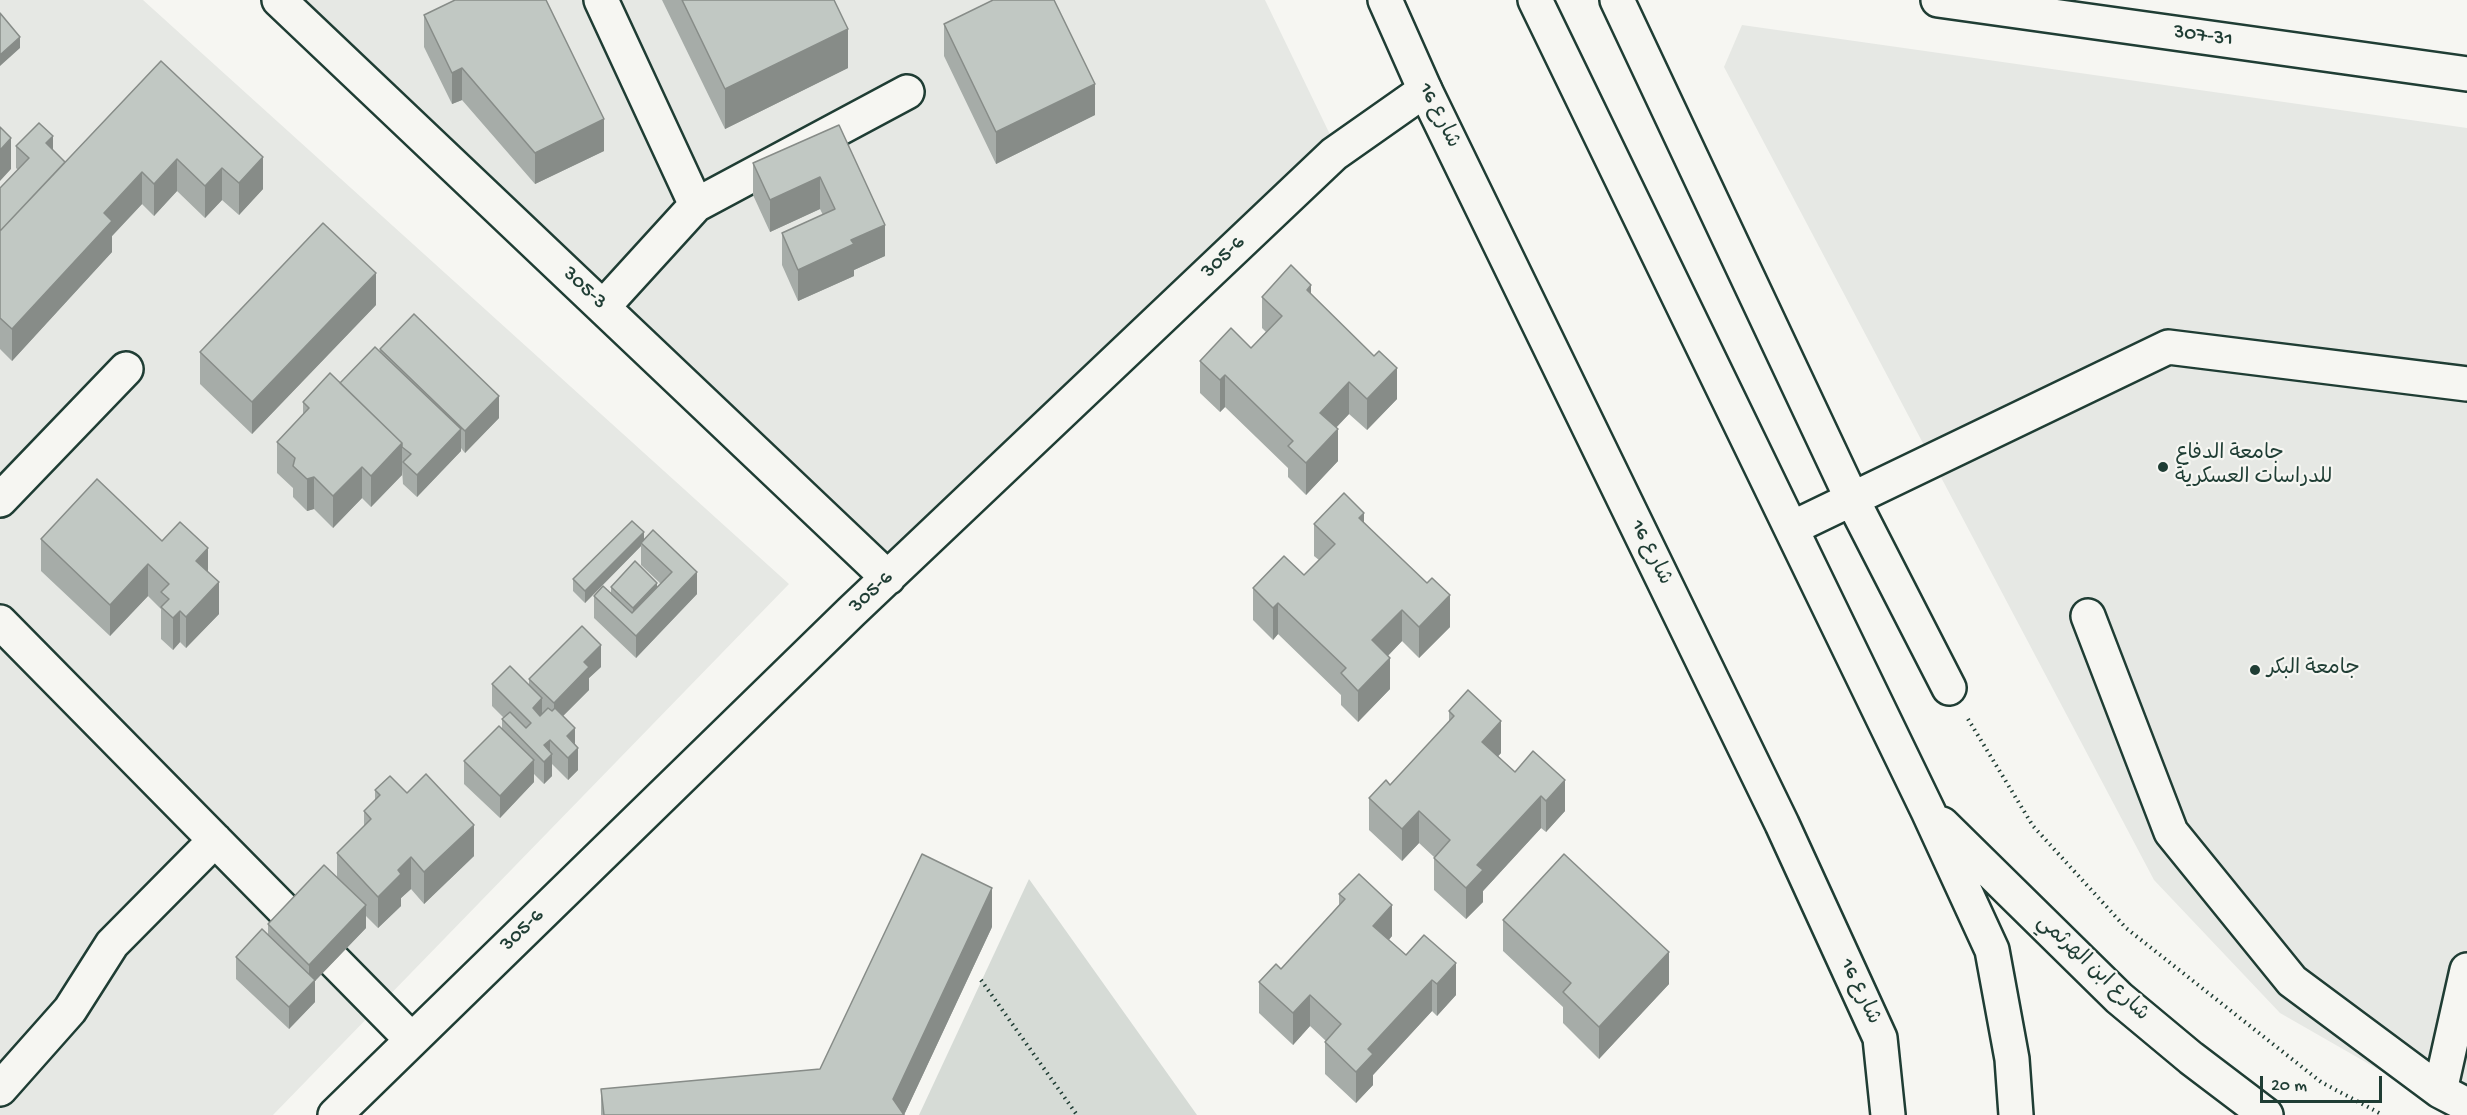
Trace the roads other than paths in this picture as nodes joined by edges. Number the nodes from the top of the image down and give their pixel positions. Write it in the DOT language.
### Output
graph roads {
  1 [pos="279,0"];
  2 [pos="601,0"];
  3 [pos="1385,0"];
  4 [pos="1535,0"];
  5 [pos="1617,0"];
  6 [pos="1938,0"];
  7 [pos="2467,74"];
  8 [pos="1425,90"];
  9 [pos="907,92"];
  10 [pos="696,205"];
  11 [pos="603,307"];
  12 [pos="126,369"];
  13 [pos="2467,384"];
  14 [pos="1852,499"];
  15 [pos="0,500"];
  16 [pos="1791,528"];
  17 [pos="888,578"];
  18 [pos="2088,616"];
  19 [pos="0,622"];
  20 [pos="1949,688"];
  21 [pos="1928,811"];
  22 [pos="215,840"];
  23 [pos="2467,970"];
  24 [pos="411,1039"];
  25 [pos="0,1089"];
  26 [pos="2453,1098"];
  27 [pos="335,1115"];
  28 [pos="1888,1115"];
  29 [pos="2016,1115"];
  30 [pos="2266,1115"];
  1 -- 11 [label="main road, 305-3"];
  2 -- 10 [label="main road"];
  3 -- 8 [label="main road, شارع 16"];
  4 -- 16 [label="main road"];
  5 -- 14 [label="main road"];
  6 -- 7 [label="main road, 307-31"];
  8 -- 17 [label="main road, 305-6"];
  8 -- 28 [label="main road, شارع 16"];
  9 -- 10 [label="main road"];
  10 -- 11 [label="main road"];
  11 -- 17 [label="main road, 305-3"];
  12 -- 15 [label="main road"];
  13 -- 14 [label="main road"];
  14 -- 16 [label="main road"];
  14 -- 20 [label="main road"];
  16 -- 21 [label="main road"];
  17 -- 24 [label="main road, 305-6"];
  18 -- 26 [label="main road"];
  19 -- 22 [label="main road"];
  21 -- 29 [label="main road"];
  21 -- 30 [label="main road, شارع ابن الهرثمي"];
  22 -- 24 [label="main road"];
  22 -- 25 [label="main road"];
  23 -- 26 [label="main road"];
  24 -- 27 [label="main road, 305-6"];
}
